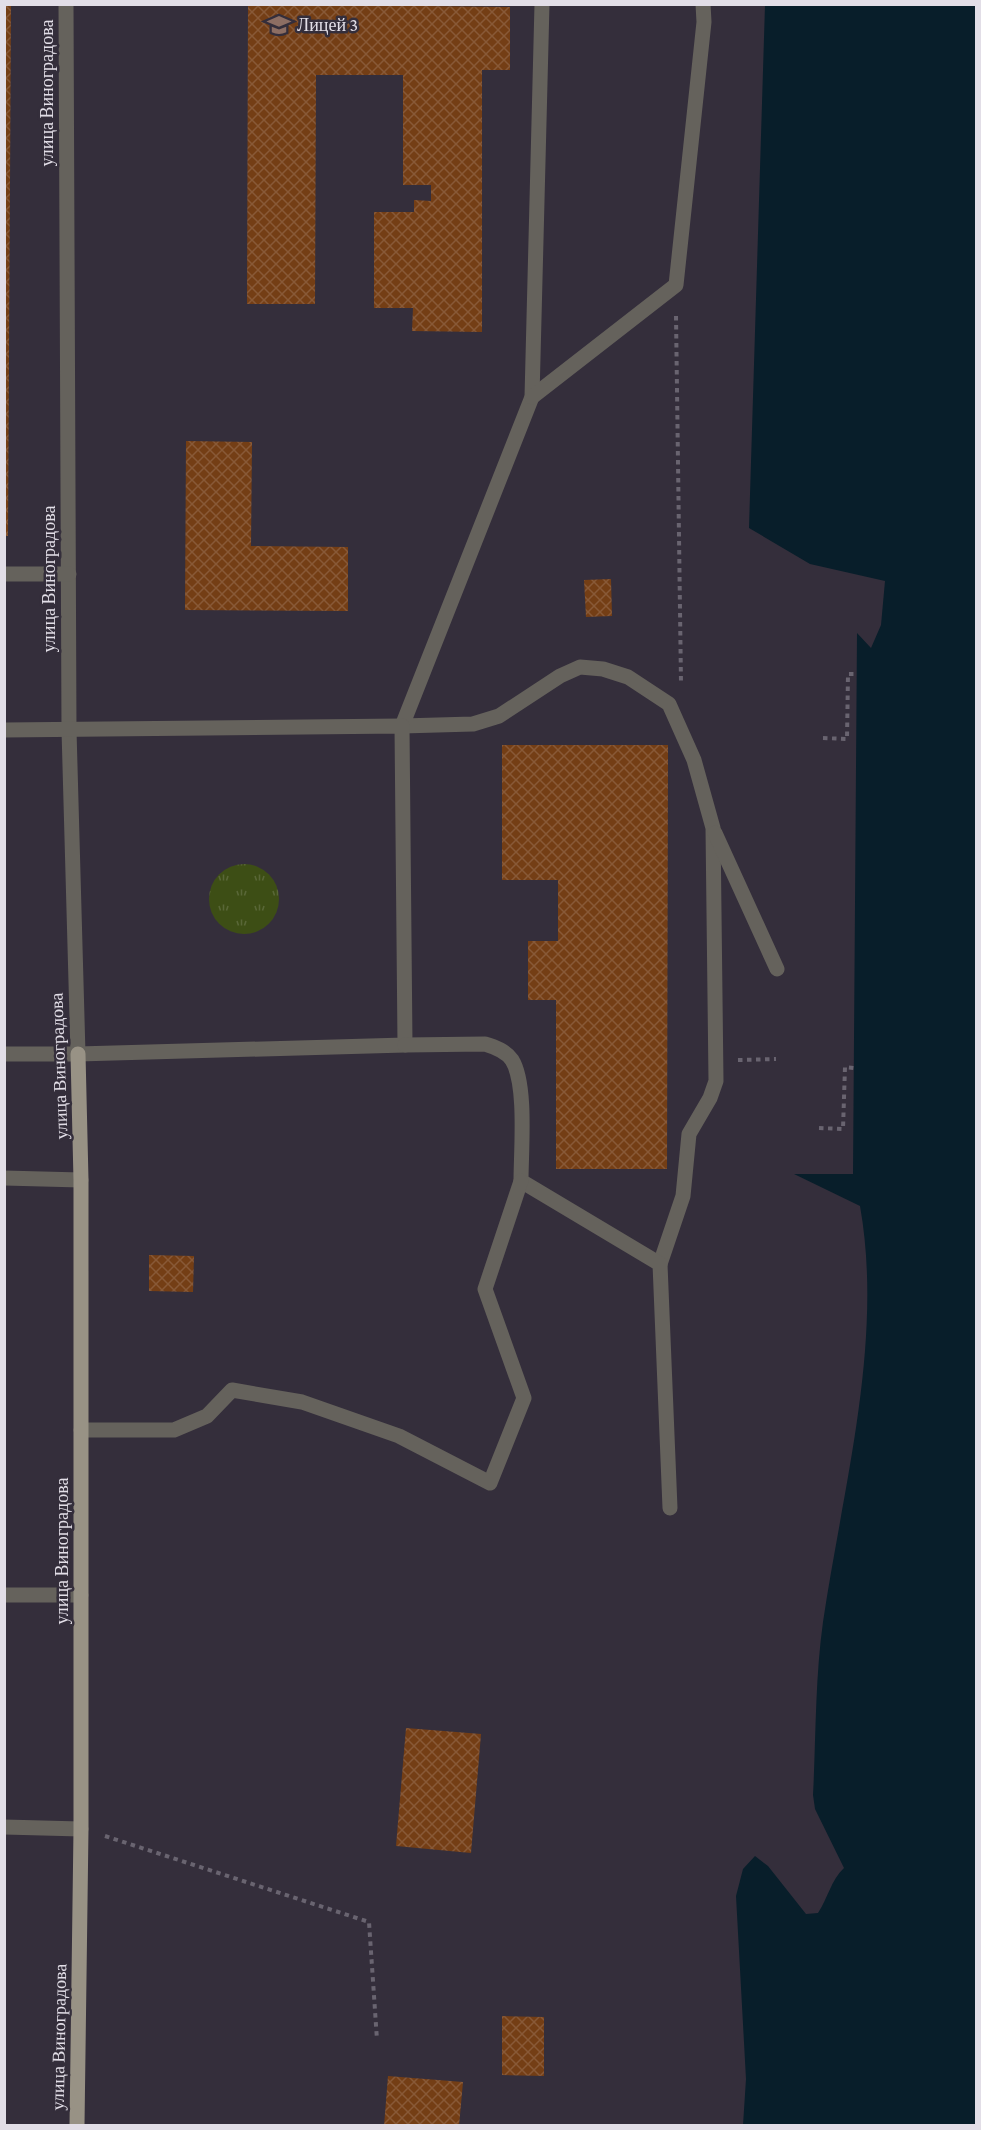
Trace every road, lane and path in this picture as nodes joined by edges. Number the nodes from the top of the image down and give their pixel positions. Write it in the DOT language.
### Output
graph roads {
  1 [pos="66,4"];
  2 [pos="542,4"];
  3 [pos="703,4"];
  4 [pos="676,285"];
  5 [pos="532,397"];
  6 [pos="4,574"];
  7 [pos="69,574"];
  8 [pos="857,674"];
  9 [pos="402,726"];
  10 [pos="681,728"];
  11 [pos="4,730"];
  12 [pos="69,730"];
  13 [pos="823,738"];
  14 [pos="713,828"];
  15 [pos="777,969"];
  16 [pos="405,1045"];
  17 [pos="4,1054"];
  18 [pos="78,1054"];
  19 [pos="776,1059"];
  20 [pos="716,1060"];
  21 [pos="854,1068"];
  22 [pos="819,1128"];
  23 [pos="4,1178"];
  24 [pos="81,1180"];
  25 [pos="521,1181"];
  26 [pos="660,1264"];
  27 [pos="81,1430"];
  28 [pos="670,1508"];
  29 [pos="4,1595"];
  30 [pos="81,1595"];
  31 [pos="4,1827"];
  32 [pos="81,1829"];
  33 [pos="377,2040"];
  34 [pos="77,2126"];
  1 -- 7 [label="street, улица Виноградова"];
  2 -- 5 [label="street"];
  3 -- 4 [label="street"];
  4 -- 5 [label="street"];
  4 -- 10 [label="path"];
  5 -- 9 [label="street"];
  6 -- 7 [label="street"];
  7 -- 12 [label="street, улица Виноградова"];
  8 -- 13 [label="path"];
  9 -- 10 [label="street"];
  9 -- 12 [label="street"];
  9 -- 16 [label="street"];
  10 -- 14 [label="street"];
  11 -- 12 [label="street"];
  12 -- 18 [label="street, улица Виноградова"];
  14 -- 15 [label="street"];
  14 -- 20 [label="street"];
  16 -- 18 [label="street"];
  16 -- 25 [label="street"];
  17 -- 18 [label="street"];
  18 -- 24 [label="main road, улица Виноградова"];
  19 -- 20 [label="path"];
  20 -- 26 [label="street"];
  21 -- 22 [label="path"];
  23 -- 24 [label="street"];
  24 -- 27 [label="main road, улица Виноградова"];
  25 -- 26 [label="street"];
  25 -- 27 [label="street"];
  26 -- 28 [label="street"];
  27 -- 30 [label="main road, улица Виноградова"];
  29 -- 30 [label="street"];
  30 -- 32 [label="main road, улица Виноградова"];
  31 -- 32 [label="street"];
  32 -- 33 [label="path"];
  32 -- 34 [label="main road, улица Виноградова"];
}
